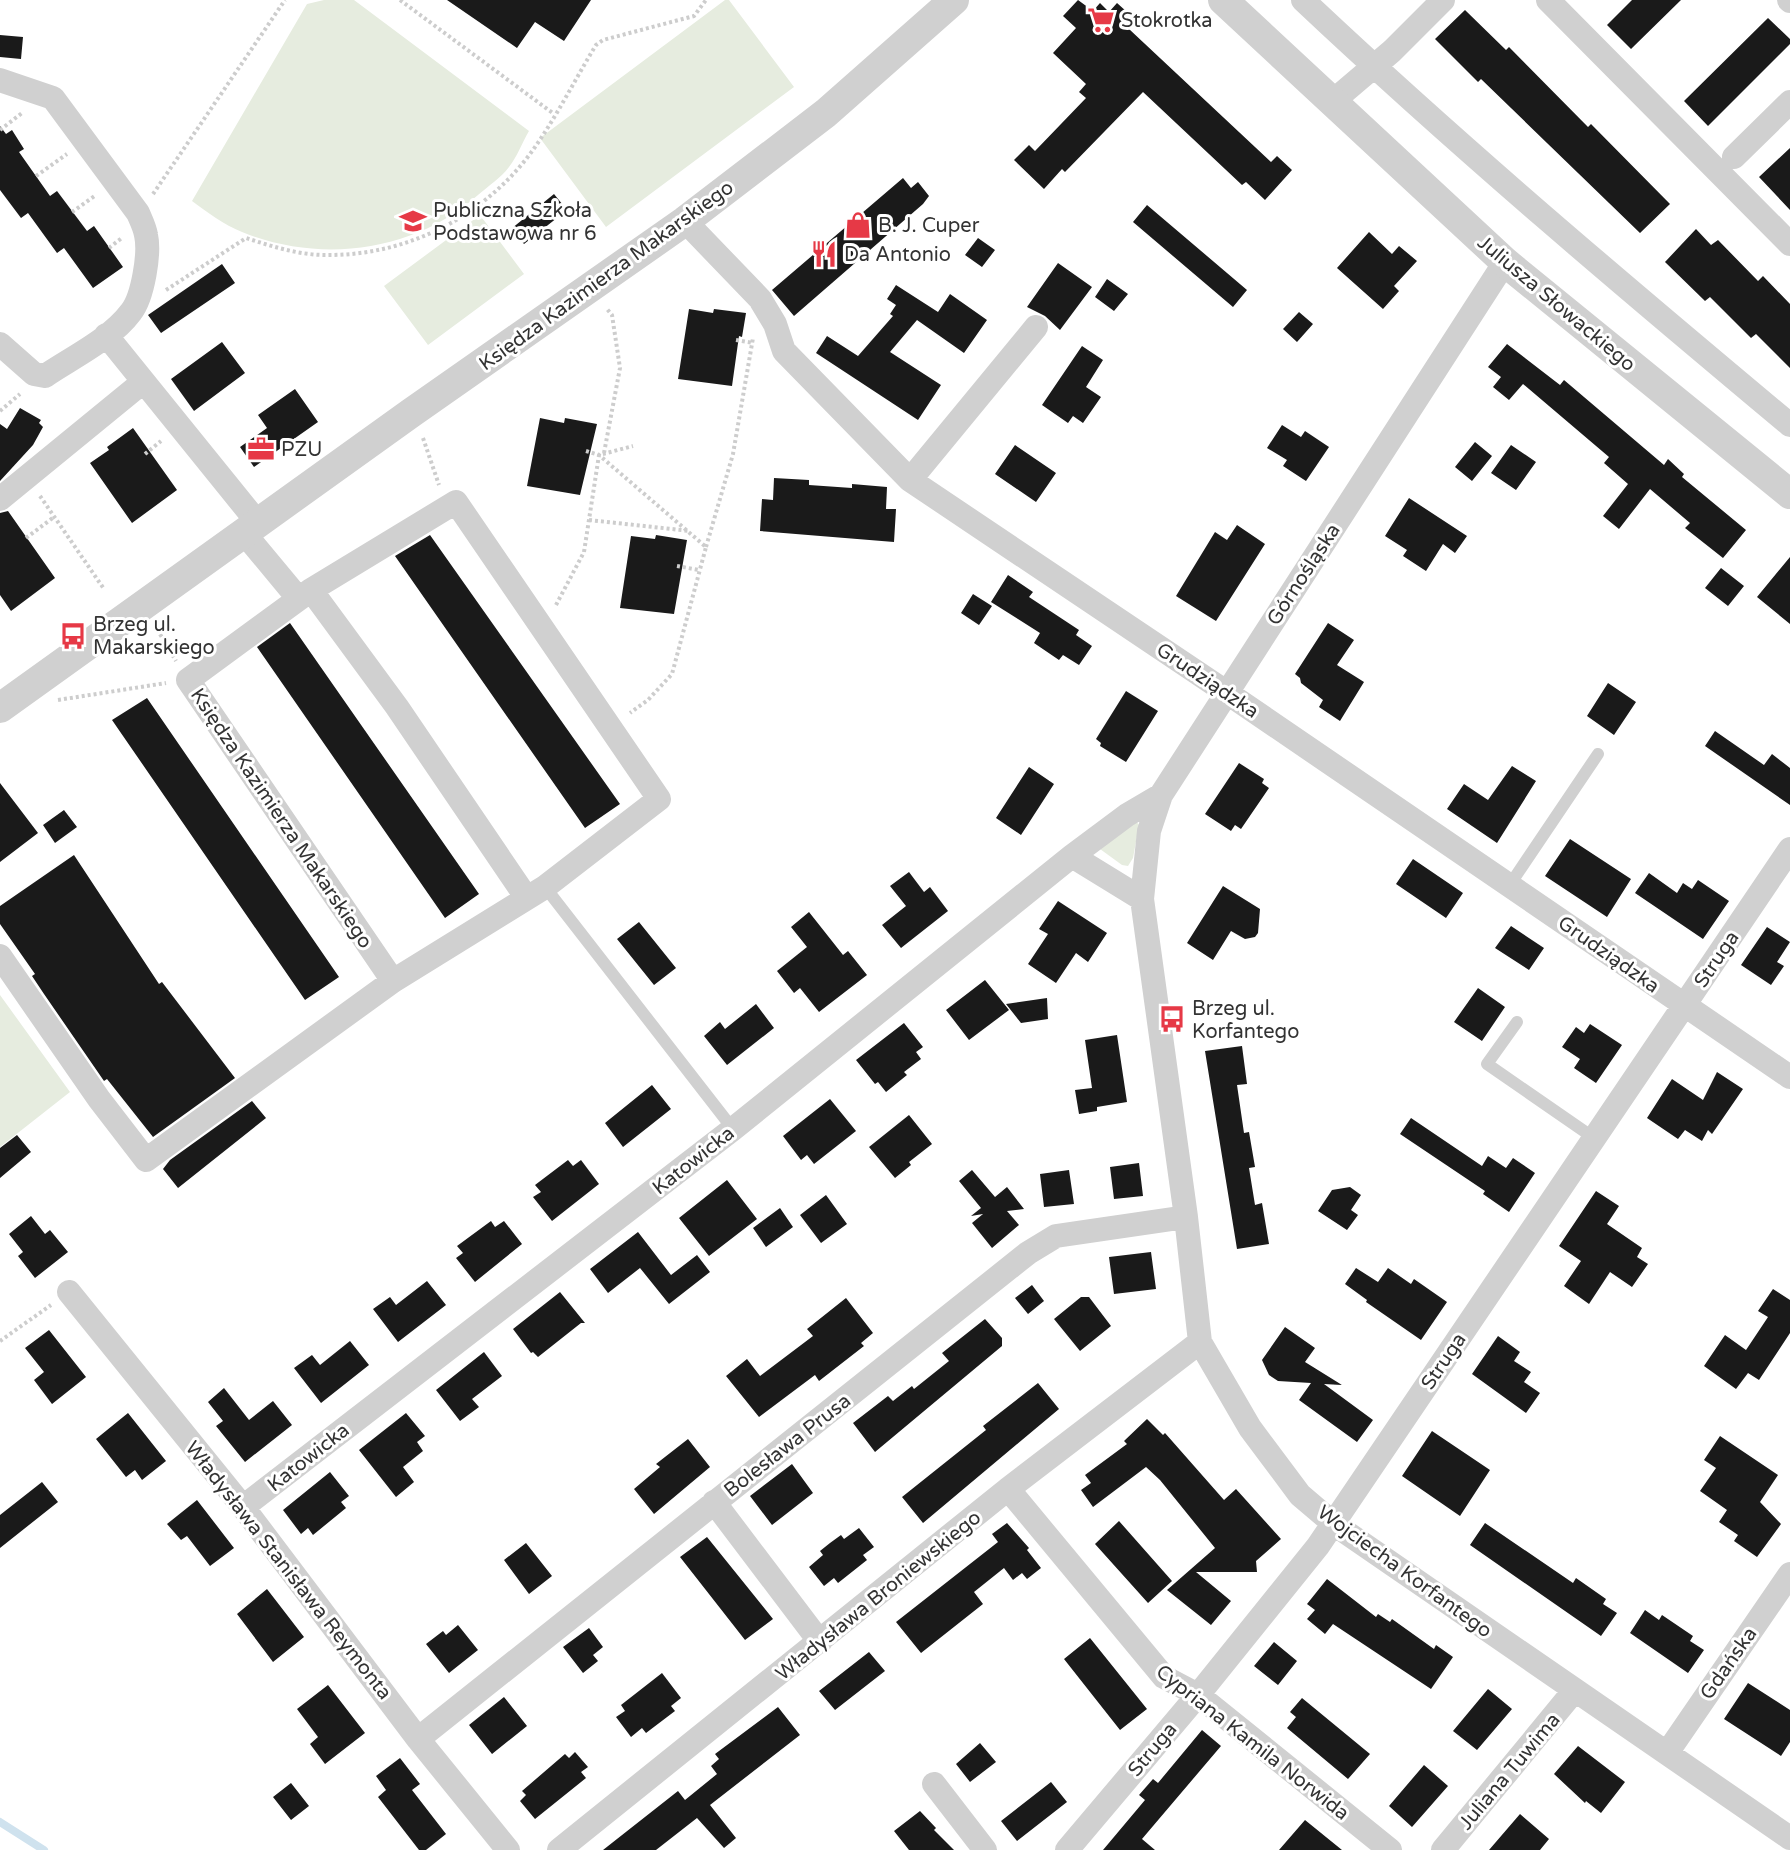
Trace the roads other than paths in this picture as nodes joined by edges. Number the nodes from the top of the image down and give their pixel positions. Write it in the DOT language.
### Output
graph roads {
  1 [pos="954,0"];
  2 [pos="1223,0"];
  3 [pos="1303,0"];
  4 [pos="1443,0"];
  5 [pos="1548,0"];
  6 [pos="1372,65"];
  7 [pos="0,80"];
  8 [pos="1332,102"];
  9 [pos="1790,102"];
  10 [pos="1734,157"];
  11 [pos="686,221"];
  12 [pos="1790,244"];
  13 [pos="1505,262"];
  14 [pos="1036,327"];
  15 [pos="106,335"];
  16 [pos="0,344"];
  17 [pos="143,382"];
  18 [pos="1790,425"];
  19 [pos="910,480"];
  20 [pos="1790,494"];
  21 [pos="0,499"];
  22 [pos="251,528"];
  23 [pos="304,594"];
  24 [pos="1226,692"];
  25 [pos="0,708"];
  26 [pos="1598,754"];
  27 [pos="1161,795"];
  28 [pos="1072,856"];
  29 [pos="1788,857"];
  30 [pos="1509,886"];
  31 [pos="535,892"];
  32 [pos="1142,899"];
  33 [pos="0,956"];
  34 [pos="393,981"];
  35 [pos="1684,1006"];
  36 [pos="1517,1022"];
  37 [pos="1790,1077"];
  38 [pos="733,1129"];
  39 [pos="1594,1138"];
  40 [pos="1186,1216"];
  41 [pos="69,1292"];
  42 [pos="1200,1342"];
  43 [pos="1008,1490"];
  44 [pos="714,1502"];
  45 [pos="243,1507"];
  46 [pos="1334,1524"];
  47 [pos="1790,1574"];
  48 [pos="820,1642"];
  49 [pos="1574,1691"];
  50 [pos="1198,1695"];
  51 [pos="418,1739"];
  52 [pos="1667,1753"];
  53 [pos="934,1784"];
  54 [pos="1790,1839"];
  55 [pos="508,1850"];
  56 [pos="559,1850"];
  57 [pos="985,1850"];
  58 [pos="1067,1850"];
  59 [pos="1390,1850"];
  60 [pos="1443,1850"];
  1 -- 11 [label="street, Księdza Kazimierza Makarskiego"];
  2 -- 8 [label="street, Juliusza Słowackiego"];
  3 -- 6 [label="street"];
  4 -- 6 [label="street"];
  5 -- 12 [label="street"];
  6 -- 8 [label="street"];
  6 -- 18 [label="street"];
  7 -- 15 [label="street"];
  8 -- 13 [label="street, Juliusza Słowackiego"];
  9 -- 10 [label="street"];
  11 -- 19 [label="street, Grudziądzka"];
  11 -- 22 [label="street, Księdza Kazimierza Makarskiego"];
  13 -- 20 [label="street, Juliusza Słowackiego"];
  13 -- 24 [label="street, Górnośląska"];
  14 -- 19 [label="street"];
  15 -- 16 [label="street"];
  15 -- 17 [label="street"];
  17 -- 21 [label="street"];
  17 -- 22 [label="street"];
  19 -- 24 [label="street, Grudziądzka"];
  22 -- 23 [label="street"];
  22 -- 25 [label="street, Księdza Kazimierza Makarskiego"];
  23 -- 31 [label="street"];
  23 -- 31 [label="street, Księdza Kazimierza Makarskiego"];
  23 -- 34 [label="street, Księdza Kazimierza Makarskiego"];
  24 -- 27 [label="street, Górnośląska"];
  24 -- 30 [label="street, Grudziądzka"];
  26 -- 30 [label="lane"];
  27 -- 28 [label="street, Górnośląska"];
  27 -- 32 [label="street, Wojciecha Korfantego"];
  28 -- 32 [label="street"];
  28 -- 38 [label="street, Katowicka"];
  29 -- 35 [label="street, Struga"];
  30 -- 35 [label="street, Grudziądzka"];
  31 -- 34 [label="street"];
  31 -- 38 [label="lane"];
  32 -- 40 [label="street, Wojciecha Korfantego"];
  33 -- 34 [label="street"];
  35 -- 37 [label="street, Grudziądzka"];
  35 -- 39 [label="street, Struga"];
  36 -- 39 [label="lane"];
  38 -- 45 [label="street, Katowicka"];
  39 -- 46 [label="street, Struga"];
  40 -- 42 [label="street, Wojciecha Korfantego"];
  40 -- 44 [label="street, Bolesława Prusa"];
  41 -- 45 [label="street, Władysława Stanisława Reymonta"];
  42 -- 43 [label="street, Władysława Broniewskiego"];
  42 -- 46 [label="street, Wojciecha Korfantego"];
  43 -- 48 [label="street, Władysława Broniewskiego"];
  43 -- 50 [label="street, Cypriana Kamila Norwida"];
  44 -- 48 [label="street"];
  44 -- 51 [label="street, Bolesława Prusa"];
  45 -- 51 [label="street, Władysława Stanisława Reymonta"];
  46 -- 49 [label="street, Wojciecha Korfantego"];
  46 -- 50 [label="street, Struga"];
  47 -- 52 [label="street, Gdańska"];
  48 -- 56 [label="street, Władysława Broniewskiego"];
  49 -- 52 [label="street, Wojciecha Korfantego"];
  49 -- 60 [label="street, Juliana Tuwima"];
  50 -- 58 [label="street, Struga"];
  50 -- 59 [label="street, Cypriana Kamila Norwida"];
  51 -- 55 [label="street, Władysława Stanisława Reymonta"];
  52 -- 54 [label="street, Wojciecha Korfantego"];
  53 -- 57 [label="street"];
}
